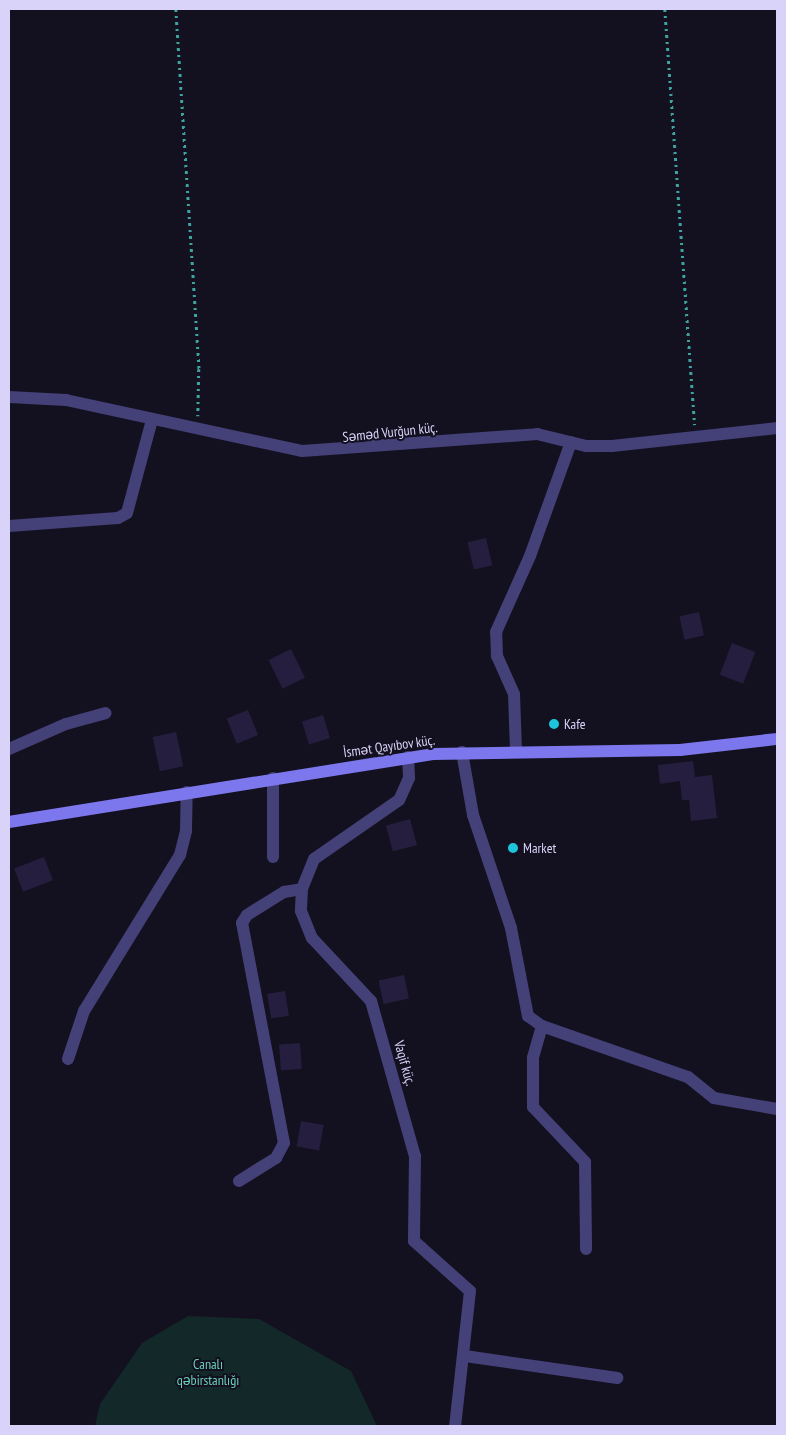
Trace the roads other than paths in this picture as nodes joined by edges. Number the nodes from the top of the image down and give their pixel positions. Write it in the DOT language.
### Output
graph roads {
  1 [pos="9,397"];
  2 [pos="152,420"];
  3 [pos="777,428"];
  4 [pos="571,442"];
  5 [pos="9,526"];
  6 [pos="106,713"];
  7 [pos="777,739"];
  8 [pos="9,749"];
  9 [pos="516,751"];
  10 [pos="462,752"];
  11 [pos="408,757"];
  12 [pos="273,778"];
  13 [pos="187,792"];
  14 [pos="9,822"];
  15 [pos="273,857"];
  16 [pos="302,889"];
  17 [pos="542,1026"];
  18 [pos="68,1059"];
  19 [pos="777,1109"];
  20 [pos="239,1180"];
  21 [pos="586,1249"];
  22 [pos="465,1356"];
  23 [pos="617,1378"];
  24 [pos="455,1426"];
  1 -- 2 [label="street, Səməd Vurğun küç."];
  2 -- 4 [label="street, Səməd Vurğun küç."];
  2 -- 5 [label="street"];
  3 -- 4 [label="street, Səməd Vurğun küç."];
  4 -- 9 [label="street"];
  6 -- 8 [label="street"];
  7 -- 9 [label="street, İsmət Qayıbov küç."];
  9 -- 10 [label="street, İsmət Qayıbov küç."];
  10 -- 11 [label="street, İsmət Qayıbov küç."];
  10 -- 17 [label="street"];
  11 -- 12 [label="street, İsmət Qayıbov küç."];
  11 -- 16 [label="street, Vaqif küç."];
  12 -- 13 [label="street, İsmət Qayıbov küç."];
  12 -- 15 [label="street"];
  13 -- 14 [label="street, İsmət Qayıbov küç."];
  13 -- 18 [label="street"];
  16 -- 20 [label="street"];
  16 -- 22 [label="street, Vaqif küç."];
  17 -- 19 [label="street"];
  17 -- 21 [label="street"];
  22 -- 23 [label="street"];
  22 -- 24 [label="street, Vaqif küç."];
}
